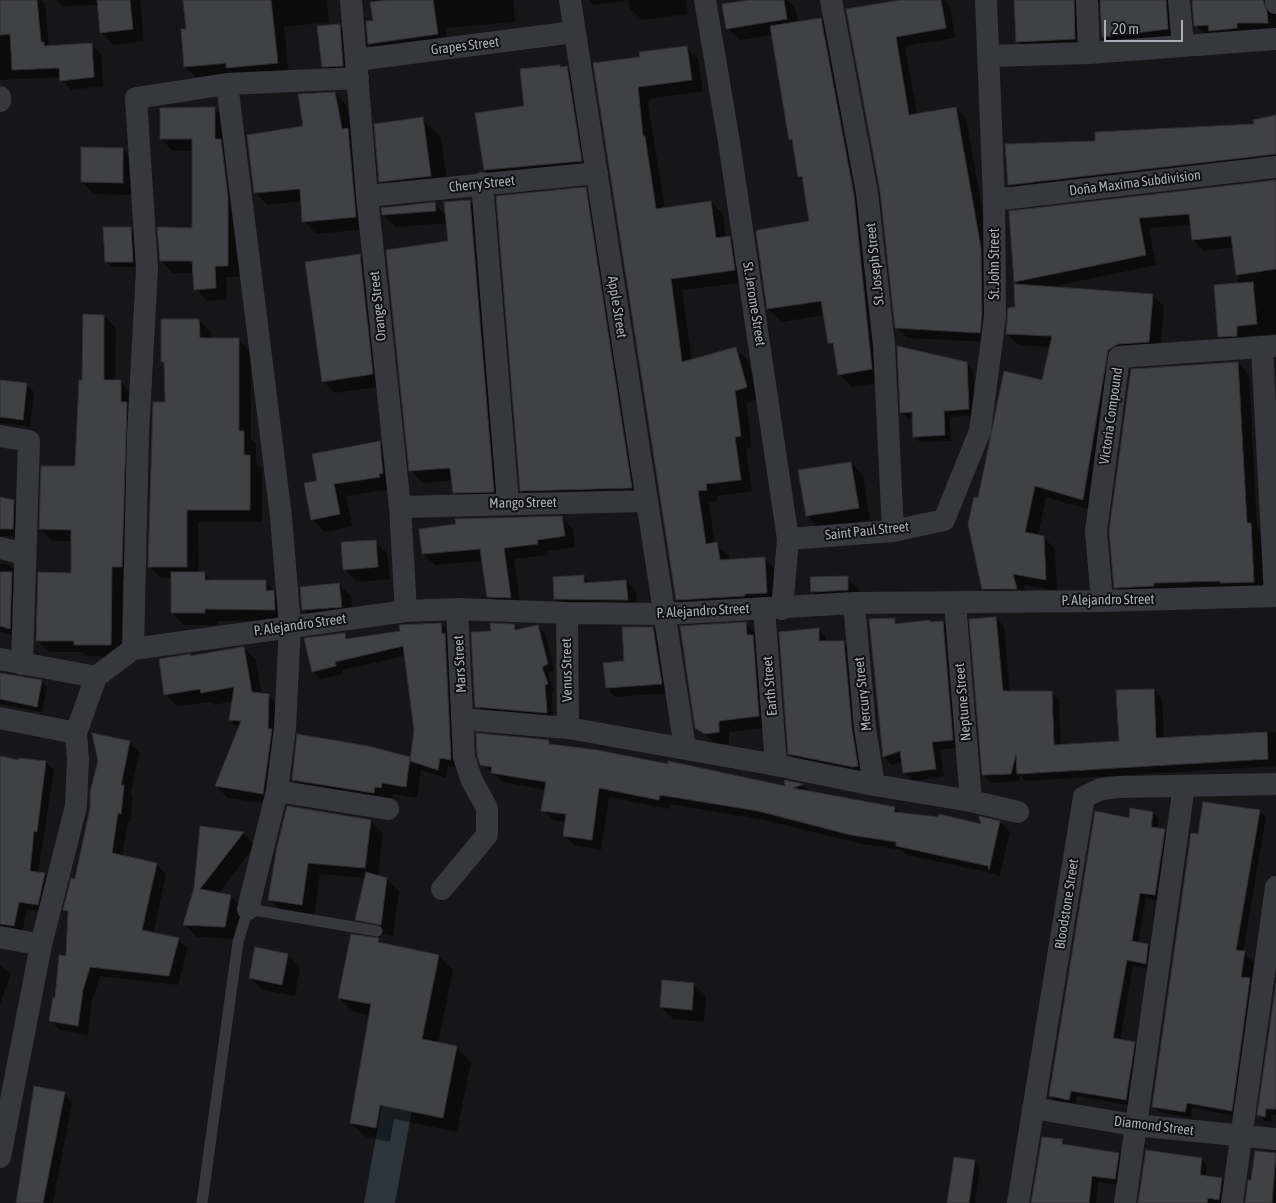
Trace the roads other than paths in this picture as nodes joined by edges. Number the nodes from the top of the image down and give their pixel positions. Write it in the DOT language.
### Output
graph roads {
  1 [pos="351,0"];
  2 [pos="570,0"];
  3 [pos="704,0"];
  4 [pos="831,0"];
  5 [pos="986,0"];
  6 [pos="1087,0"];
  7 [pos="1179,0"];
  8 [pos="574,32"];
  9 [pos="1276,39"];
  10 [pos="1183,46"];
  11 [pos="1089,53"];
  12 [pos="989,56"];
  13 [pos="357,69"];
  14 [pos="228,84"];
  15 [pos="1276,167"];
  16 [pos="597,172"];
  17 [pos="482,183"];
  18 [pos="367,196"];
  19 [pos="994,200"];
  20 [pos="1269,347"];
  21 [pos="0,436"];
  22 [pos="647,501"];
  23 [pos="508,503"];
  24 [pos="400,507"];
  25 [pos="944,520"];
  26 [pos="894,531"];
  27 [pos="788,539"];
  28 [pos="0,548"];
  29 [pos="25,554"];
  30 [pos="1276,596"];
  31 [pos="1102,601"];
  32 [pos="854,603"];
  33 [pos="955,603"];
  34 [pos="773,608"];
  35 [pos="457,609"];
  36 [pos="406,611"];
  37 [pos="566,613"];
  38 [pos="666,614"];
  39 [pos="290,626"];
  40 [pos="133,649"];
  41 [pos="0,659"];
  42 [pos="22,664"];
  43 [pos="96,677"];
  44 [pos="0,718"];
  45 [pos="462,720"];
  46 [pos="568,728"];
  47 [pos="76,733"];
  48 [pos="685,748"];
  49 [pos="776,765"];
  50 [pos="1276,784"];
  51 [pos="874,785"];
  52 [pos="1184,786"];
  53 [pos="277,791"];
  54 [pos="971,801"];
  55 [pos="388,808"];
  56 [pos="1018,812"];
  57 [pos="1276,887"];
  58 [pos="442,889"];
  59 [pos="248,909"];
  60 [pos="377,931"];
  61 [pos="0,937"];
  62 [pos="40,945"];
  63 [pos="1268,1020"];
  64 [pos="9,1055"];
  65 [pos="1033,1108"];
  66 [pos="1134,1125"];
  67 [pos="1240,1137"];
  68 [pos="1276,1139"];
  69 [pos="0,1157"];
  70 [pos="202,1203"];
  71 [pos="1018,1203"];
  72 [pos="1125,1203"];
  73 [pos="1232,1203"];
  1 -- 13 [label="street, Orange Street"];
  2 -- 8 [label="street, Apple Street"];
  3 -- 27 [label="street, St. Jerome Street"];
  4 -- 26 [label="street, St. Joseph Street"];
  5 -- 12 [label="street, St. John Street"];
  6 -- 11 [label="street"];
  7 -- 10 [label="street"];
  8 -- 13 [label="street, Grapes Street"];
  8 -- 16 [label="street, Apple Street"];
  9 -- 10 [label="street"];
  10 -- 11 [label="street"];
  11 -- 12 [label="street"];
  12 -- 19 [label="street, St. John Street"];
  13 -- 14 [label="street, Grapes Street"];
  13 -- 18 [label="street, Orange Street"];
  14 -- 39 [label="street"];
  14 -- 40 [label="street, Grapes Street"];
  15 -- 19 [label="street, Doña Maxima Subdivision"];
  16 -- 17 [label="street, Cherry Street"];
  16 -- 22 [label="street, Apple Street"];
  17 -- 18 [label="street, Cherry Street"];
  17 -- 23 [label="street"];
  18 -- 24 [label="street, Orange Street"];
  19 -- 25 [label="street, St. John Street"];
  20 -- 30 [label="street"];
  20 -- 31 [label="street, Victoria Compound"];
  21 -- 29 [label="street"];
  22 -- 23 [label="street, Mango Street"];
  22 -- 38 [label="street, Apple Street"];
  23 -- 24 [label="street, Mango Street"];
  24 -- 36 [label="street, Orange Street"];
  25 -- 26 [label="street, Saint Paul Street"];
  26 -- 27 [label="street, Saint Paul Street"];
  27 -- 34 [label="street, St. Jerome Street"];
  28 -- 29 [label="street"];
  29 -- 42 [label="street"];
  30 -- 31 [label="street, P. Alejandro Street"];
  31 -- 33 [label="street, P. Alejandro Street"];
  32 -- 33 [label="street, P. Alejandro Street"];
  32 -- 34 [label="street, P. Alejandro Street"];
  32 -- 51 [label="street, Mercury Street"];
  33 -- 54 [label="street, Neptune Street"];
  34 -- 38 [label="street, P. Alejandro Street"];
  34 -- 49 [label="street, Earth Street"];
  35 -- 36 [label="street, P. Alejandro Street"];
  35 -- 37 [label="street, P. Alejandro Street"];
  35 -- 45 [label="street, Mars Street"];
  36 -- 39 [label="street, P. Alejandro Street"];
  37 -- 38 [label="street, P. Alejandro Street"];
  37 -- 46 [label="street, Venus Street"];
  38 -- 48 [label="street, Apple Street"];
  39 -- 40 [label="street, P. Alejandro Street"];
  39 -- 53 [label="street"];
  40 -- 43 [label="street"];
  41 -- 42 [label="street"];
  42 -- 43 [label="street"];
  43 -- 47 [label="street"];
  44 -- 47 [label="street"];
  45 -- 46 [label="street"];
  45 -- 58 [label="street, Mars Street"];
  46 -- 48 [label="street"];
  47 -- 62 [label="street"];
  48 -- 49 [label="street"];
  49 -- 51 [label="street"];
  50 -- 52 [label="street, Bloodstone Street"];
  51 -- 54 [label="street"];
  52 -- 65 [label="street, Bloodstone Street"];
  52 -- 66 [label="street"];
  53 -- 55 [label="street"];
  53 -- 59 [label="street"];
  54 -- 56 [label="street"];
  57 -- 63 [label="street"];
  59 -- 60 [label="lane"];
  59 -- 70 [label="lane"];
  61 -- 62 [label="street"];
  62 -- 64 [label="street"];
  63 -- 67 [label="street"];
  64 -- 69 [label="street"];
  65 -- 66 [label="street, Diamond Street"];
  65 -- 71 [label="street, Bloodstone Street"];
  66 -- 67 [label="street, Diamond Street"];
  66 -- 72 [label="street"];
  67 -- 68 [label="street, Diamond Street"];
  67 -- 73 [label="street"];
}
